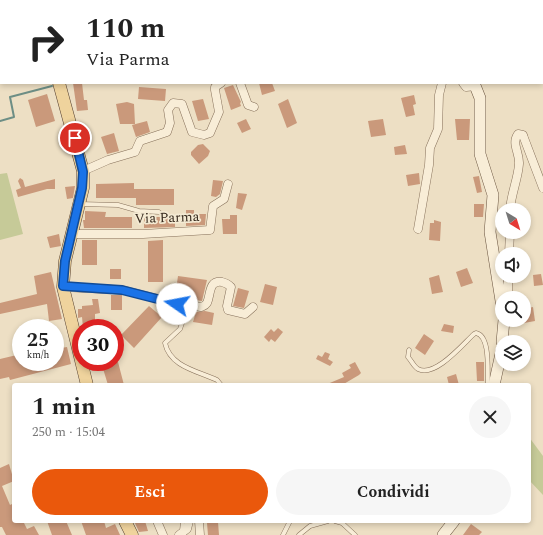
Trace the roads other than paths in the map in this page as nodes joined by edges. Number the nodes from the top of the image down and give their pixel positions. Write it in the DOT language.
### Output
graph roads {
  1 [pos="59,84"];
  2 [pos="220,84"];
  3 [pos="240,84"];
  4 [pos="442,84"];
  5 [pos="464,84"];
  6 [pos="475,85"];
  7 [pos="254,107"];
  8 [pos="83,172"];
  9 [pos="228,184"];
  10 [pos="543,188"];
  11 [pos="511,203"];
  12 [pos="78,204"];
  13 [pos="158,212"];
  14 [pos="418,229"];
  15 [pos="71,234"];
  16 [pos="63,286"];
  17 [pos="499,291"];
  18 [pos="188,306"];
  19 [pos="253,307"];
  20 [pos="409,350"];
  21 [pos="497,371"];
  22 [pos="86,383"];
  23 [pos="219,383"];
  24 [pos="488,383"];
  25 [pos="494,383"];
  26 [pos="158,523"];
  27 [pos="183,523"];
  28 [pos="188,523"];
  29 [pos="199,523"];
  30 [pos="289,523"];
  31 [pos="321,523"];
  32 [pos="342,523"];
  33 [pos="452,523"];
  34 [pos="181,534"];
  35 [pos="163,535"];
  36 [pos="200,535"];
  37 [pos="283,535"];
  38 [pos="298,535"];
  39 [pos="355,535"];
  40 [pos="442,535"];
  1 -- 8 [label="main road"];
  2 -- 8 [label="street"];
  3 -- 7 [label="street"];
  4 -- 14 [label="street"];
  5 -- 6 [label="street"];
  6 -- 17 [label="street"];
  8 -- 12 [label="main road"];
  9 -- 15 [label="street, Via Parma"];
  10 -- 11 [label="street"];
  12 -- 13 [label="lane, Via Parma"];
  12 -- 15 [label="main road"];
  15 -- 16 [label="main road"];
  16 -- 18 [label="street"];
  16 -- 22 [label="main road"];
  18 -- 19 [label="street"];
  18 -- 23 [label="lane"];
  20 -- 24 [label="lane"];
  21 -- 25 [label="street"];
  26 -- 35 [label="street"];
  27 -- 34 [label="lane"];
  28 -- 34 [label="street"];
  29 -- 36 [label="street"];
  30 -- 37 [label="lane"];
  31 -- 38 [label="lane"];
  32 -- 39 [label="lane"];
  33 -- 40 [label="street"];
}
